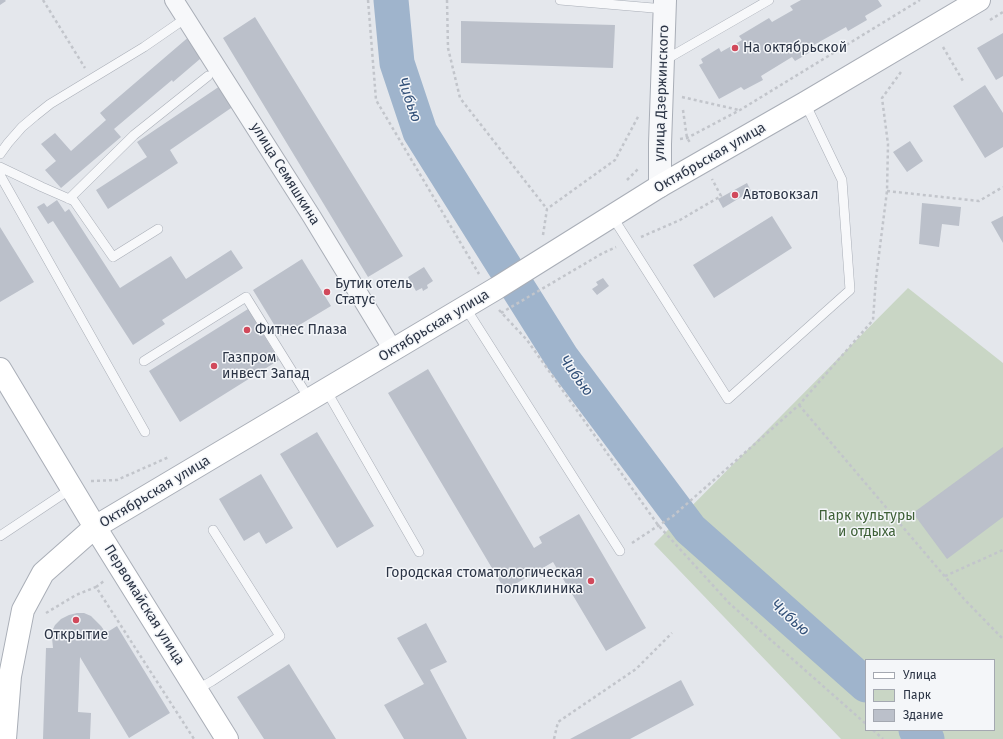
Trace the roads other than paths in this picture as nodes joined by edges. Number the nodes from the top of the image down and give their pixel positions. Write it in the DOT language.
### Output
graph roads {
  1 [pos="174,0"];
  2 [pos="560,0"];
  3 [pos="769,0"];
  4 [pos="980,0"];
  5 [pos="665,4"];
  6 [pos="186,18"];
  7 [pos="664,61"];
  8 [pos="208,76"];
  9 [pos="805,104"];
  10 [pos="0,154"];
  11 [pos="0,167"];
  12 [pos="0,175"];
  13 [pos="660,186"];
  14 [pos="69,199"];
  15 [pos="612,216"];
  16 [pos="158,229"];
  17 [pos="465,307"];
  18 [pos="393,350"];
  19 [pos="144,361"];
  20 [pos="0,369"];
  21 [pos="318,395"];
  22 [pos="145,432"];
  23 [pos="72,488"];
  24 [pos="95,527"];
  25 [pos="213,530"];
  26 [pos="0,536"];
  27 [pos="620,551"];
  28 [pos="419,552"];
  29 [pos="196,690"];
  30 [pos="5,739"];
  31 [pos="227,739"];
  1 -- 6 [label="street, улица Семяшкина"];
  2 -- 5 [label="lane"];
  3 -- 7 [label="lane"];
  4 -- 9 [label="main road, Октябрьская улица"];
  5 -- 7 [label="street, улица Дзержинского"];
  6 -- 10 [label="lane"];
  6 -- 18 [label="street, улица Семяшкина"];
  7 -- 13 [label="street, улица Дзержинского"];
  8 -- 14 [label="lane"];
  9 -- 13 [label="main road, Октябрьская улица"];
  9 -- 15 [label="lane"];
  11 -- 14 [label="lane"];
  12 -- 22 [label="lane"];
  13 -- 15 [label="main road, Октябрьская улица"];
  14 -- 16 [label="lane"];
  15 -- 17 [label="main road, Октябрьская улица"];
  17 -- 18 [label="main road, Октябрьская улица"];
  17 -- 27 [label="lane"];
  18 -- 21 [label="main road, Октябрьская улица"];
  19 -- 21 [label="lane"];
  20 -- 23 [label="main road, Первомайская улица"];
  21 -- 24 [label="main road, Октябрьская улица"];
  21 -- 28 [label="lane"];
  23 -- 24 [label="main road, Первомайская улица"];
  23 -- 26 [label="lane"];
  24 -- 29 [label="main road, Первомайская улица"];
  24 -- 30 [label="main road, Октябрьская улица"];
  25 -- 29 [label="lane"];
  29 -- 31 [label="main road, Первомайская улица"];
}
